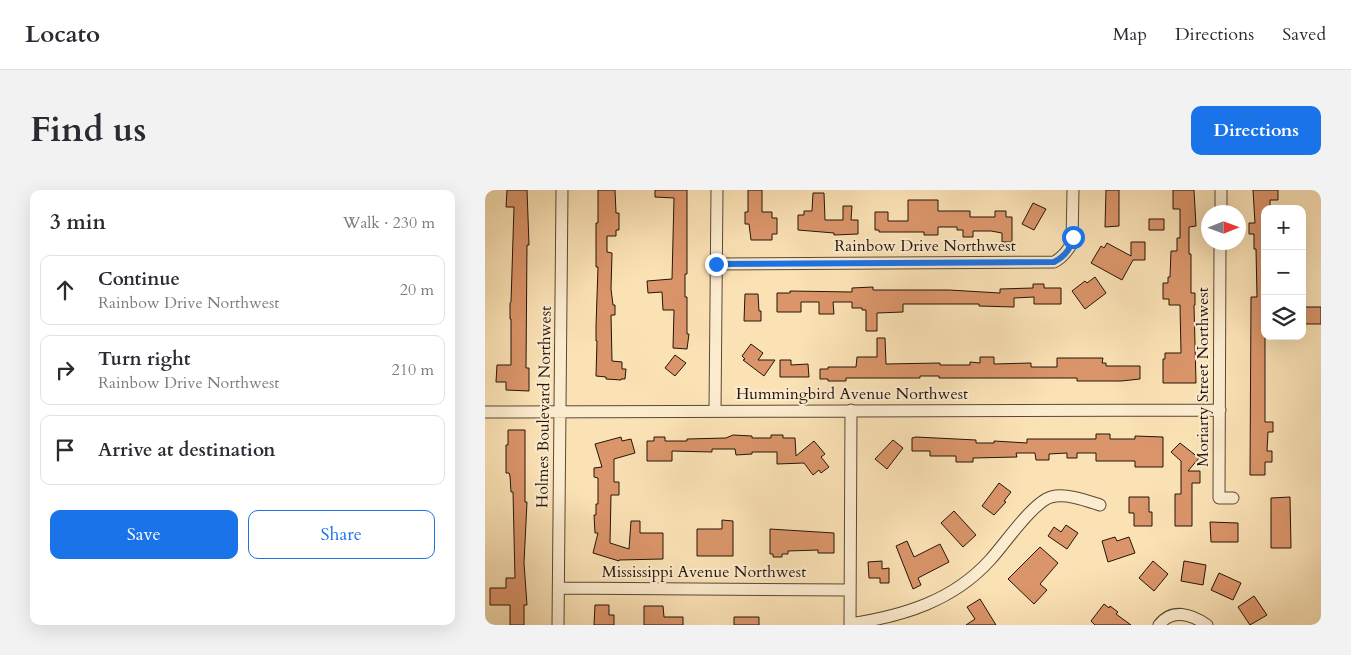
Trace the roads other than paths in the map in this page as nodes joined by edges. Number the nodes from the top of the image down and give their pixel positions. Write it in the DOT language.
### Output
graph roads {
  1 [pos="562,190"];
  2 [pos="717,190"];
  3 [pos="1073,190"];
  4 [pos="1221,190"];
  5 [pos="1221,205"];
  6 [pos="1220,250"];
  7 [pos="716,264"];
  8 [pos="851,410"];
  9 [pos="1220,410"];
  10 [pos="715,411"];
  11 [pos="485,412"];
  12 [pos="560,412"];
  13 [pos="1233,498"];
  14 [pos="1100,505"];
  15 [pos="559,588"];
  16 [pos="850,590"];
  17 [pos="850,624"];
  18 [pos="558,625"];
  19 [pos="1159,625"];
  20 [pos="1207,625"];
  1 -- 12 [label="street, Holmes Boulevard Northwest"];
  2 -- 7 [label="street"];
  3 -- 7 [label="street, Rainbow Drive Northwest"];
  4 -- 5 [label="street"];
  6 -- 9 [label="street, Moriarty Street Northwest"];
  7 -- 10 [label="street"];
  8 -- 9 [label="street, Hummingbird Avenue Northwest"];
  8 -- 10 [label="street, Hummingbird Avenue Northwest"];
  8 -- 16 [label="street"];
  9 -- 13 [label="street, Moriarty Street Northwest"];
  10 -- 12 [label="street, Hummingbird Avenue Northwest"];
  11 -- 12 [label="street, Hummingbird Avenue Northwest"];
  12 -- 15 [label="street, Holmes Boulevard Northwest"];
  14 -- 17 [label="street"];
  15 -- 16 [label="street, Mississippi Avenue Northwest"];
  15 -- 18 [label="street, Holmes Boulevard Northwest"];
  16 -- 17 [label="street"];
  19 -- 20 [label="street"];
}
